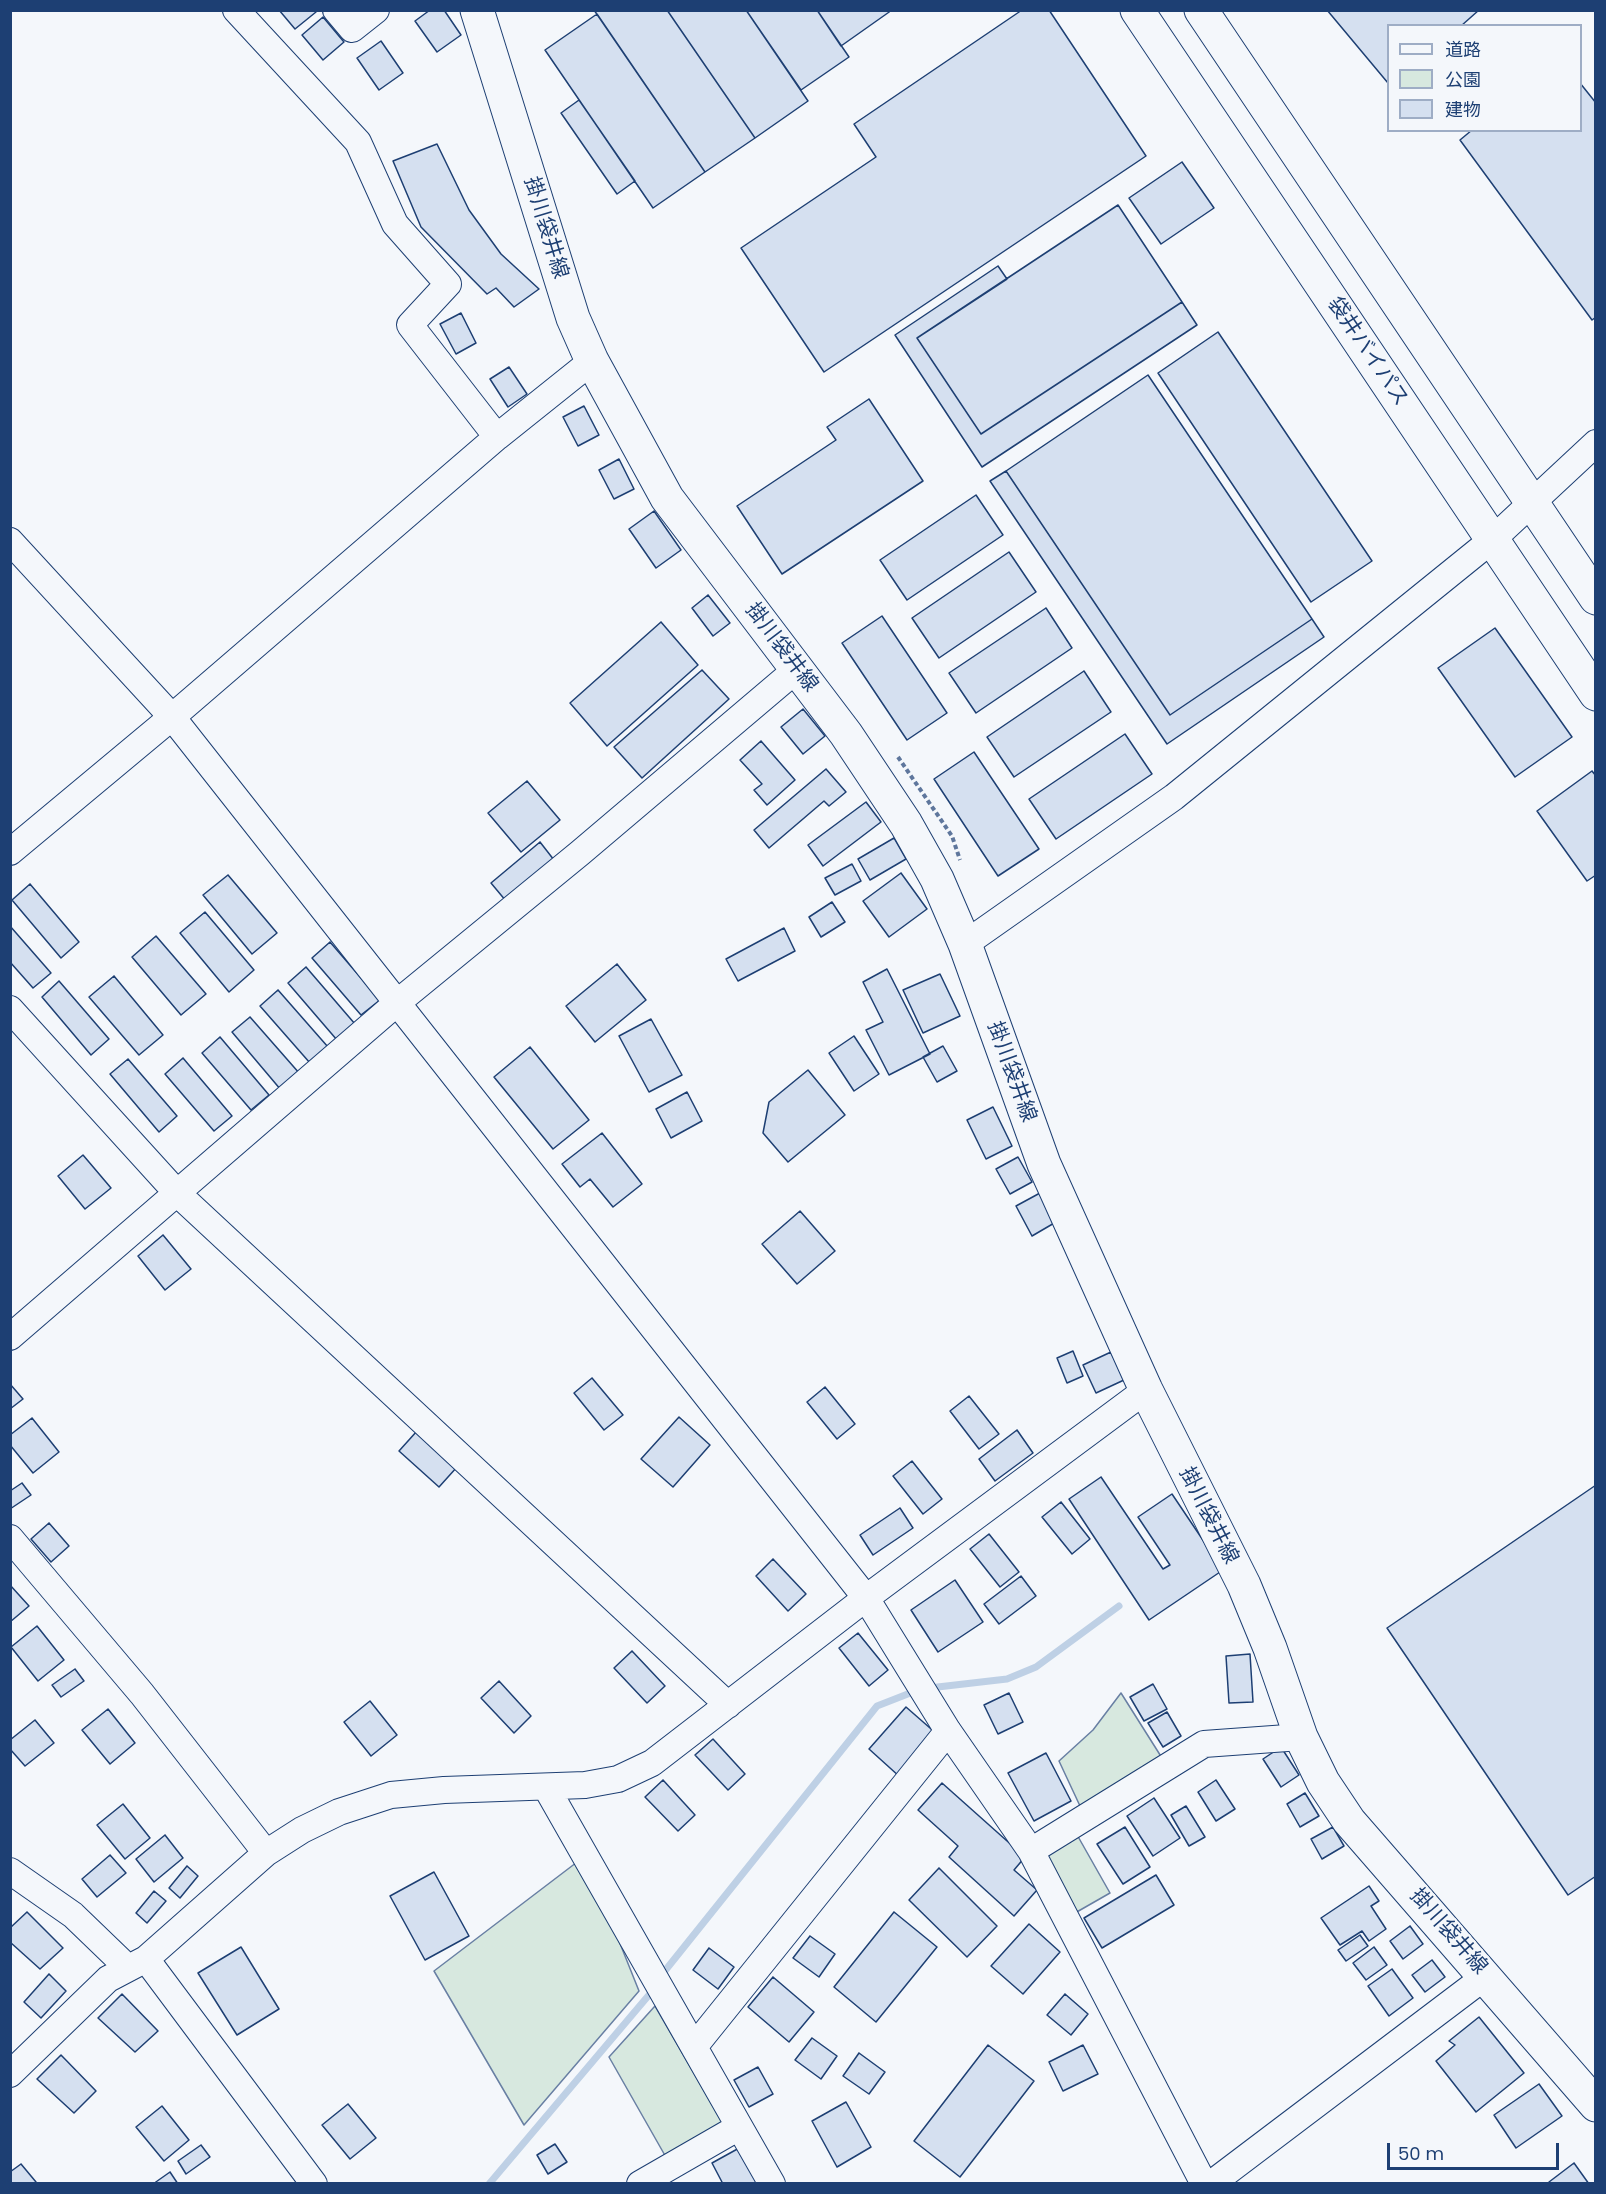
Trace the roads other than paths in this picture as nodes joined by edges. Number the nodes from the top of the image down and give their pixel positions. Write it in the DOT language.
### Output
graph roads {
  1 [pos="236,10"];
  2 [pos="336,10"];
  3 [pos="376,10"];
  4 [pos="477,10"];
  5 [pos="1137,10"];
  6 [pos="1201,10"];
  7 [pos="592,361"];
  8 [pos="497,437"];
  9 [pos="1596,443"];
  10 [pos="1533,504"];
  11 [pos="1493,539"];
  12 [pos="10,541"];
  13 [pos="1596,597"];
  14 [pos="797,669"];
  15 [pos="1596,694"];
  16 [pos="172,717"];
  17 [pos="10,852"];
  18 [pos="965,944"];
  19 [pos="398,1002"];
  20 [pos="10,1009"];
  21 [pos="178,1194"];
  22 [pos="10,1336"];
  23 [pos="1146,1390"];
  24 [pos="10,1538"];
  25 [pos="866,1598"];
  26 [pos="728,1705"];
  27 [pos="948,1731"];
  28 [pos="1301,1737"];
  29 [pos="546,1786"];
  30 [pos="1031,1851"];
  31 [pos="266,1853"];
  32 [pos="10,1871"];
  33 [pos="137,1963"];
  34 [pos="1486,1976"];
  35 [pos="694,2047"];
  36 [pos="10,2074"];
  37 [pos="1596,2105"];
  38 [pos="739,2127"];
  39 [pos="314,2184"];
  40 [pos="640,2184"];
  41 [pos="772,2184"];
  42 [pos="1204,2184"];
  43 [pos="1211,2184"];
  1 -- 8 [label="street"];
  2 -- 3 [label="street"];
  4 -- 7 [label="main road, 掛川袋井線"];
  5 -- 11 [label="main road, 袋井バイパス"];
  6 -- 10 [label="main road"];
  7 -- 8 [label="street"];
  7 -- 14 [label="main road, 掛川袋井線"];
  8 -- 16 [label="street"];
  9 -- 10 [label="street"];
  10 -- 11 [label="street"];
  10 -- 13 [label="main road"];
  11 -- 15 [label="main road, 袋井バイパス"];
  11 -- 18 [label="street"];
  12 -- 16 [label="street"];
  14 -- 18 [label="main road, 掛川袋井線"];
  14 -- 19 [label="street"];
  16 -- 17 [label="street"];
  16 -- 19 [label="street"];
  18 -- 23 [label="main road, 掛川袋井線"];
  19 -- 21 [label="street"];
  19 -- 25 [label="street"];
  20 -- 21 [label="street"];
  21 -- 22 [label="street"];
  21 -- 26 [label="street"];
  23 -- 25 [label="street"];
  23 -- 28 [label="main road, 掛川袋井線"];
  24 -- 31 [label="street"];
  25 -- 26 [label="street"];
  25 -- 27 [label="street"];
  26 -- 29 [label="street"];
  27 -- 30 [label="street"];
  27 -- 35 [label="street"];
  28 -- 30 [label="street"];
  28 -- 34 [label="main road, 掛川袋井線"];
  29 -- 31 [label="street"];
  29 -- 35 [label="street"];
  30 -- 42 [label="street"];
  31 -- 33 [label="street"];
  32 -- 33 [label="street"];
  33 -- 36 [label="street"];
  33 -- 39 [label="street"];
  34 -- 37 [label="main road, 掛川袋井線"];
  34 -- 43 [label="street"];
  35 -- 38 [label="street"];
  38 -- 40 [label="street"];
  38 -- 41 [label="street"];
}
